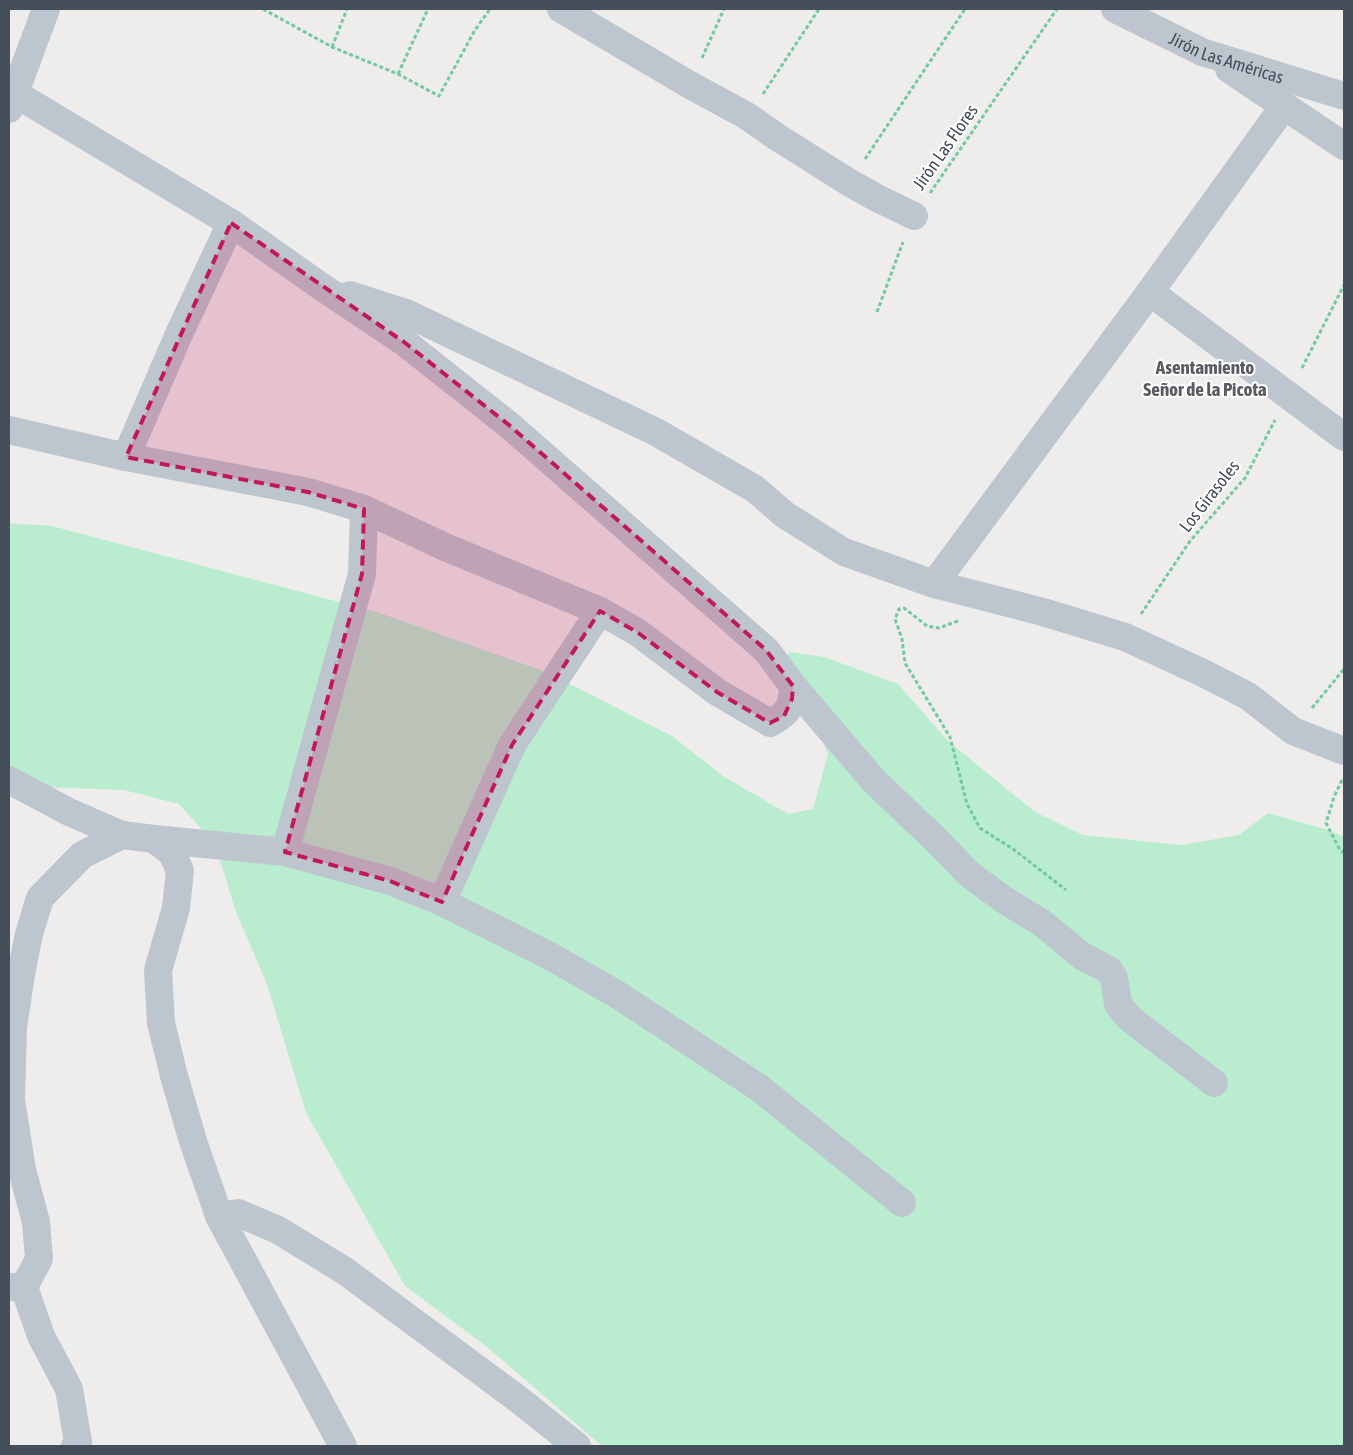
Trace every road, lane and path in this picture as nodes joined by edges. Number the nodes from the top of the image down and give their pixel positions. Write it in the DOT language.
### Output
graph roads {
  1 [pos="46,9"];
  2 [pos="263,9"];
  3 [pos="347,9"];
  4 [pos="428,9"];
  5 [pos="490,9"];
  6 [pos="561,9"];
  7 [pos="724,9"];
  8 [pos="819,9"];
  9 [pos="965,9"];
  10 [pos="1057,9"];
  11 [pos="1115,9"];
  12 [pos="332,47"];
  13 [pos="1202,52"];
  14 [pos="398,74"];
  15 [pos="690,85"];
  16 [pos="1344,96"];
  17 [pos="11,97"];
  18 [pos="1284,106"];
  19 [pos="747,116"];
  20 [pos="1344,146"];
  21 [pos="850,182"];
  22 [pos="914,216"];
  23 [pos="231,223"];
  24 [pos="319,285"];
  25 [pos="1344,285"];
  26 [pos="1150,292"];
  27 [pos="877,312"];
  28 [pos="1288,395"];
  29 [pos="9,430"];
  30 [pos="1344,437"];
  31 [pos="126,457"];
  32 [pos="364,509"];
  33 [pos="934,584"];
  34 [pos="600,611"];
  35 [pos="960,620"];
  36 [pos="1125,638"];
  37 [pos="1344,669"];
  38 [pos="793,686"];
  39 [pos="1293,731"];
  40 [pos="1344,751"];
  41 [pos="1344,777"];
  42 [pos="9,780"];
  43 [pos="122,835"];
  44 [pos="154,839"];
  45 [pos="285,852"];
  46 [pos="1344,853"];
  47 [pos="1066,890"];
  48 [pos="442,902"];
  49 [pos="1214,1082"];
  50 [pos="902,1203"];
  51 [pos="219,1216"];
  52 [pos="16,1287"];
  53 [pos="75,1446"];
  54 [pos="344,1446"];
  55 [pos="577,1446"];
  1 -- 17 [label="street"];
  2 -- 12 [label="path"];
  3 -- 12 [label="path"];
  4 -- 14 [label="path"];
  5 -- 14 [label="path"];
  6 -- 15 [label="street"];
  7 -- 15 [label="path"];
  8 -- 19 [label="path"];
  9 -- 21 [label="path"];
  10 -- 22 [label="path, Jirón Las Flores"];
  11 -- 13 [label="street, Jirón Las Américas"];
  12 -- 14 [label="path"];
  13 -- 16 [label="street, Jirón Las Américas"];
  13 -- 18 [label="street"];
  15 -- 19 [label="street"];
  17 -- 23 [label="street"];
  18 -- 20 [label="street"];
  18 -- 26 [label="street"];
  19 -- 21 [label="street"];
  21 -- 22 [label="street"];
  22 -- 27 [label="path, Jirón Las Flores"];
  23 -- 24 [label="street"];
  23 -- 31 [label="street"];
  24 -- 33 [label="street"];
  24 -- 38 [label="street"];
  25 -- 28 [label="path, Los Girasoles"];
  26 -- 28 [label="street"];
  26 -- 33 [label="street"];
  28 -- 30 [label="street"];
  28 -- 36 [label="path, Los Girasoles"];
  29 -- 31 [label="street"];
  31 -- 32 [label="street"];
  32 -- 34 [label="street"];
  32 -- 45 [label="street"];
  33 -- 36 [label="street"];
  34 -- 38 [label="street"];
  34 -- 48 [label="street"];
  35 -- 47 [label="path"];
  36 -- 39 [label="street"];
  37 -- 39 [label="path"];
  38 -- 49 [label="street"];
  39 -- 40 [label="street"];
  41 -- 46 [label="path"];
  42 -- 43 [label="street"];
  43 -- 44 [label="street"];
  43 -- 52 [label="street"];
  44 -- 45 [label="street"];
  44 -- 51 [label="street"];
  45 -- 48 [label="street"];
  48 -- 50 [label="street"];
  51 -- 54 [label="street"];
  51 -- 55 [label="street"];
  52 -- 53 [label="street"];
}
